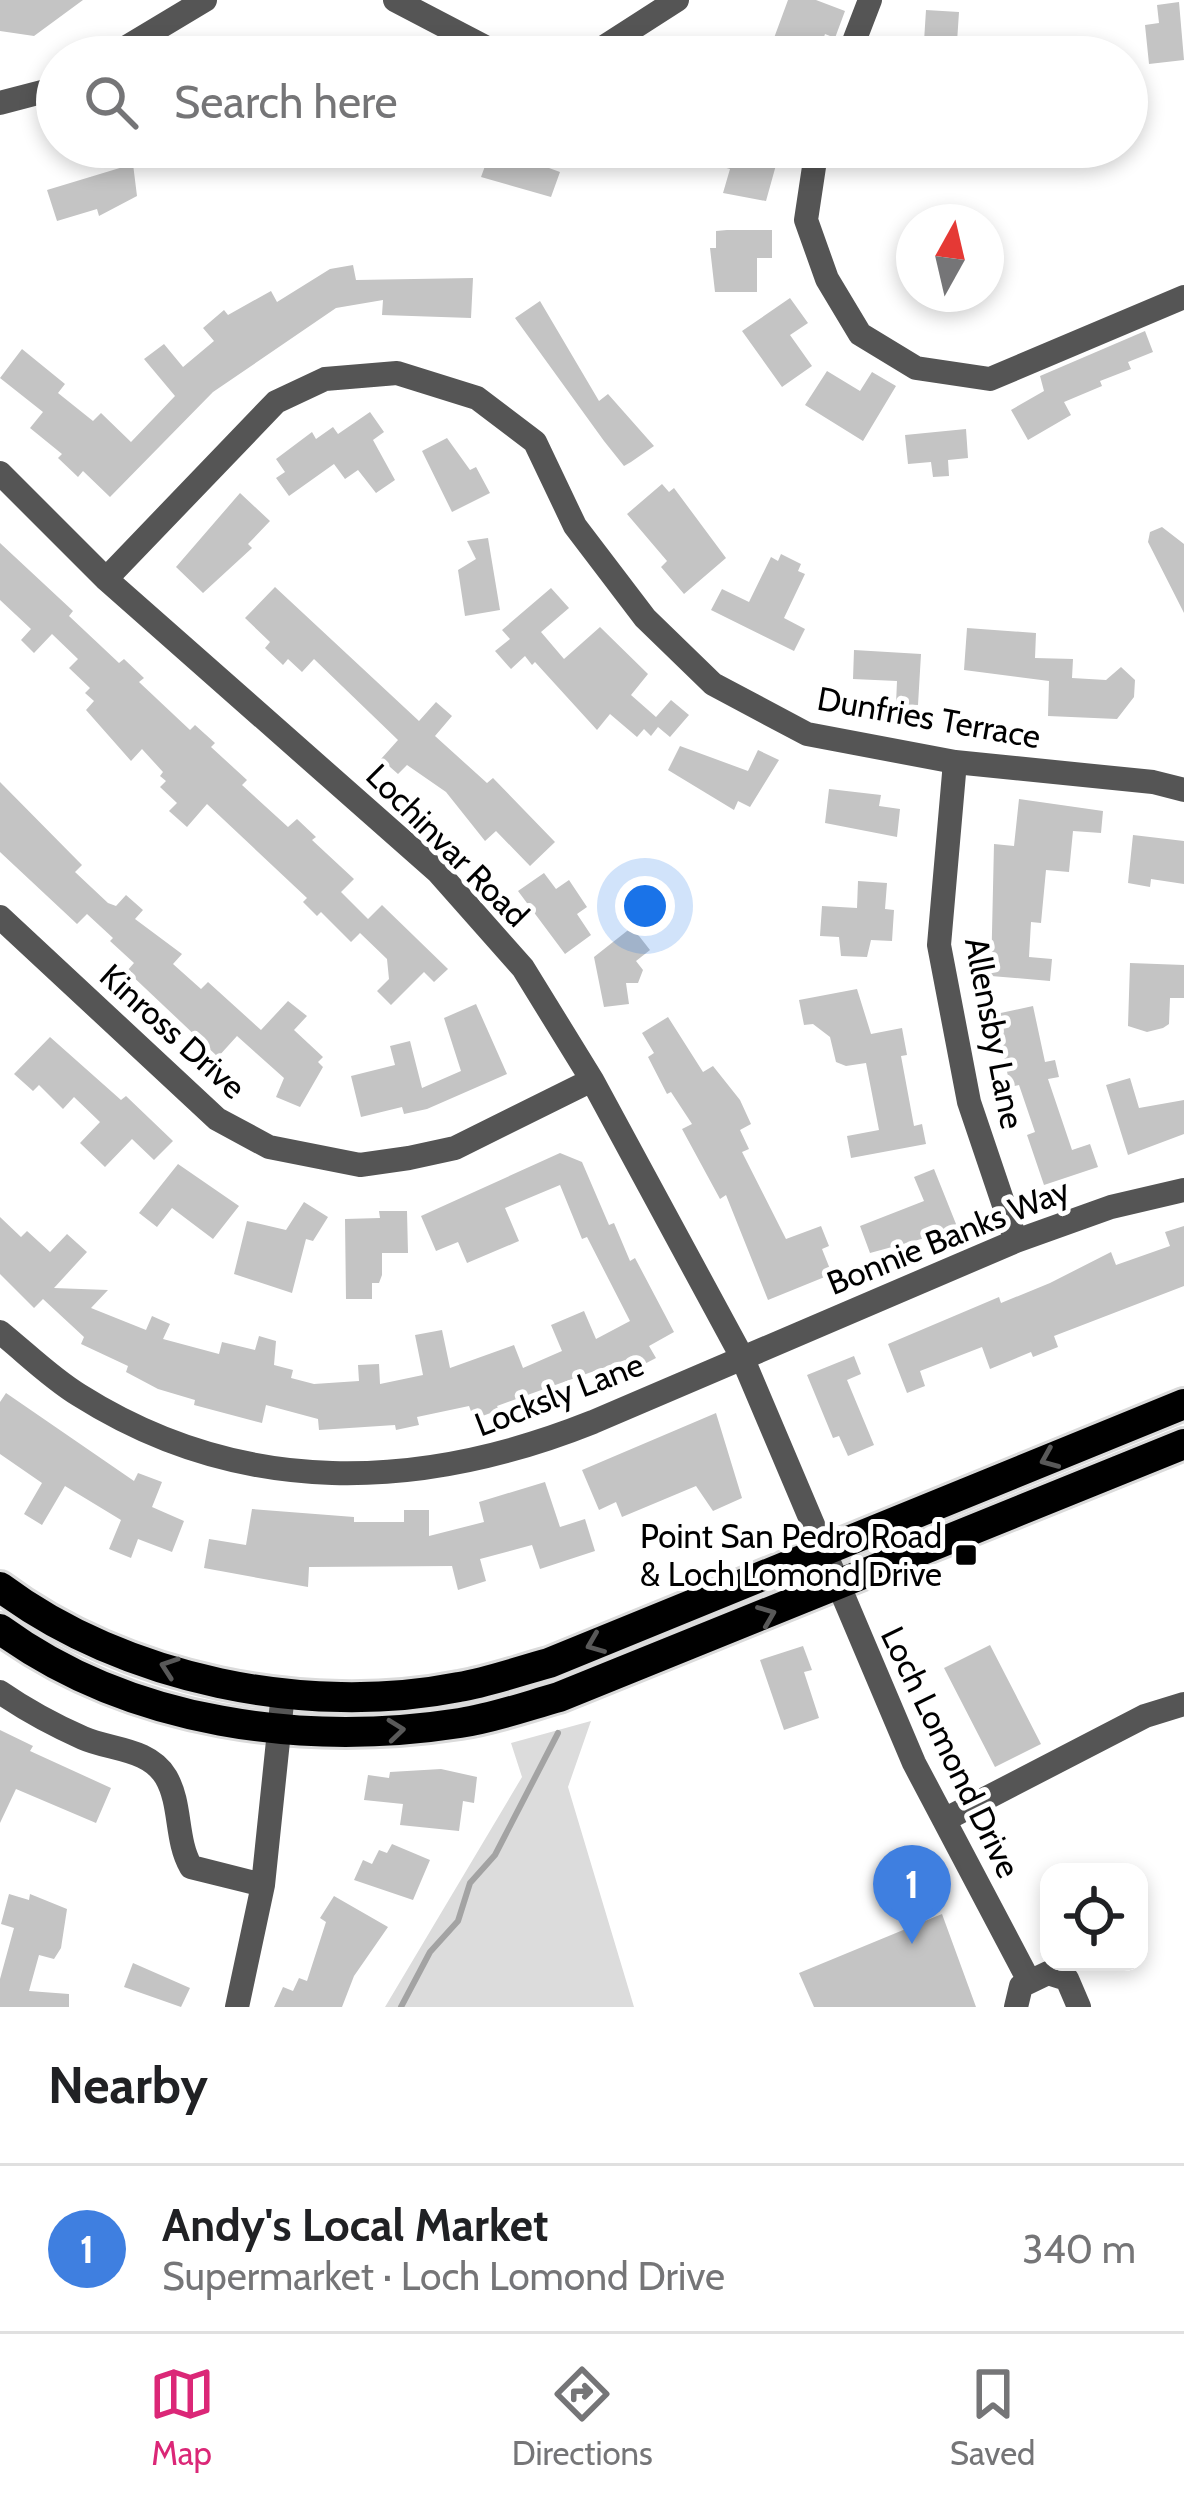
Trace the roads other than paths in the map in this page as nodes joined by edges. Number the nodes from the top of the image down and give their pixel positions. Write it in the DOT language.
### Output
graph roads {
  1 [pos="205,0"];
  2 [pos="394,0"];
  3 [pos="677,0"];
  4 [pos="870,0"];
  5 [pos="145,36"];
  6 [pos="463,36"];
  7 [pos="621,36"];
  8 [pos="856,36"];
  9 [pos="36,94"];
  10 [pos="0,103"];
  11 [pos="814,168"];
  12 [pos="1184,297"];
  13 [pos="0,473"];
  14 [pos="106,578"];
  15 [pos="955,762"];
  16 [pos="1184,790"];
  17 [pos="0,917"];
  18 [pos="592,1080"];
  19 [pos="1184,1190"];
  20 [pos="1016,1240"];
  21 [pos="0,1332"];
  22 [pos="742,1357"];
  23 [pos="1184,1404"];
  24 [pos="1135,1423"];
  25 [pos="1184,1444"];
  26 [pos="1148,1457"];
  27 [pos="820,1552"];
  28 [pos="836,1586"];
  29 [pos="0,1587"];
  30 [pos="0,1629"];
  31 [pos="0,1692"];
  32 [pos="283,1694"];
  33 [pos="1184,1704"];
  34 [pos="279,1730"];
  35 [pos="946,1819"];
  36 [pos="263,1886"];
  37 [pos="1028,1979"];
  38 [pos="237,2007"];
  39 [pos="1016,2007"];
  40 [pos="1078,2007"];
  1 -- 5 [label="street"];
  2 -- 6 [label="street"];
  3 -- 7 [label="street"];
  4 -- 8 [label="street"];
  9 -- 10 [label="street"];
  11 -- 12 [label="street"];
  13 -- 14 [label="street, Lochinvar Road"];
  14 -- 15 [label="street, Dunfries Terrace"];
  14 -- 18 [label="street, Lochinvar Road"];
  15 -- 16 [label="street, Dunfries Terrace"];
  15 -- 20 [label="street, Allensby Lane"];
  17 -- 18 [label="street, Kinross Drive"];
  18 -- 22 [label="street, Lochinvar Road"];
  19 -- 20 [label="street, Bonnie Banks Way"];
  20 -- 22 [label="street, Bonnie Banks Way"];
  21 -- 22 [label="street, Locksly Lane"];
  22 -- 27 [label="street, Lochinvar Road"];
  23 -- 24 [label="main road"];
  24 -- 26 [label="main road"];
  24 -- 27 [label="main road, one-way"];
  25 -- 26 [label="main road"];
  26 -- 28 [label="main road"];
  27 -- 28 [label="street, Loch Lomond Drive"];
  27 -- 32 [label="main road, one-way"];
  34 -- 28 [label="main road, one-way"];
  28 -- 35 [label="street, Loch Lomond Drive"];
  32 -- 29 [label="main road, one-way"];
  30 -- 34 [label="main road"];
  31 -- 36 [label="street"];
  32 -- 34 [label="street"];
  33 -- 35 [label="street"];
  34 -- 36 [label="street"];
  35 -- 37 [label="street, Loch Lomond Drive"];
  36 -- 38 [label="street"];
  37 -- 39 [label="street"];
  37 -- 40 [label="street"];
}
